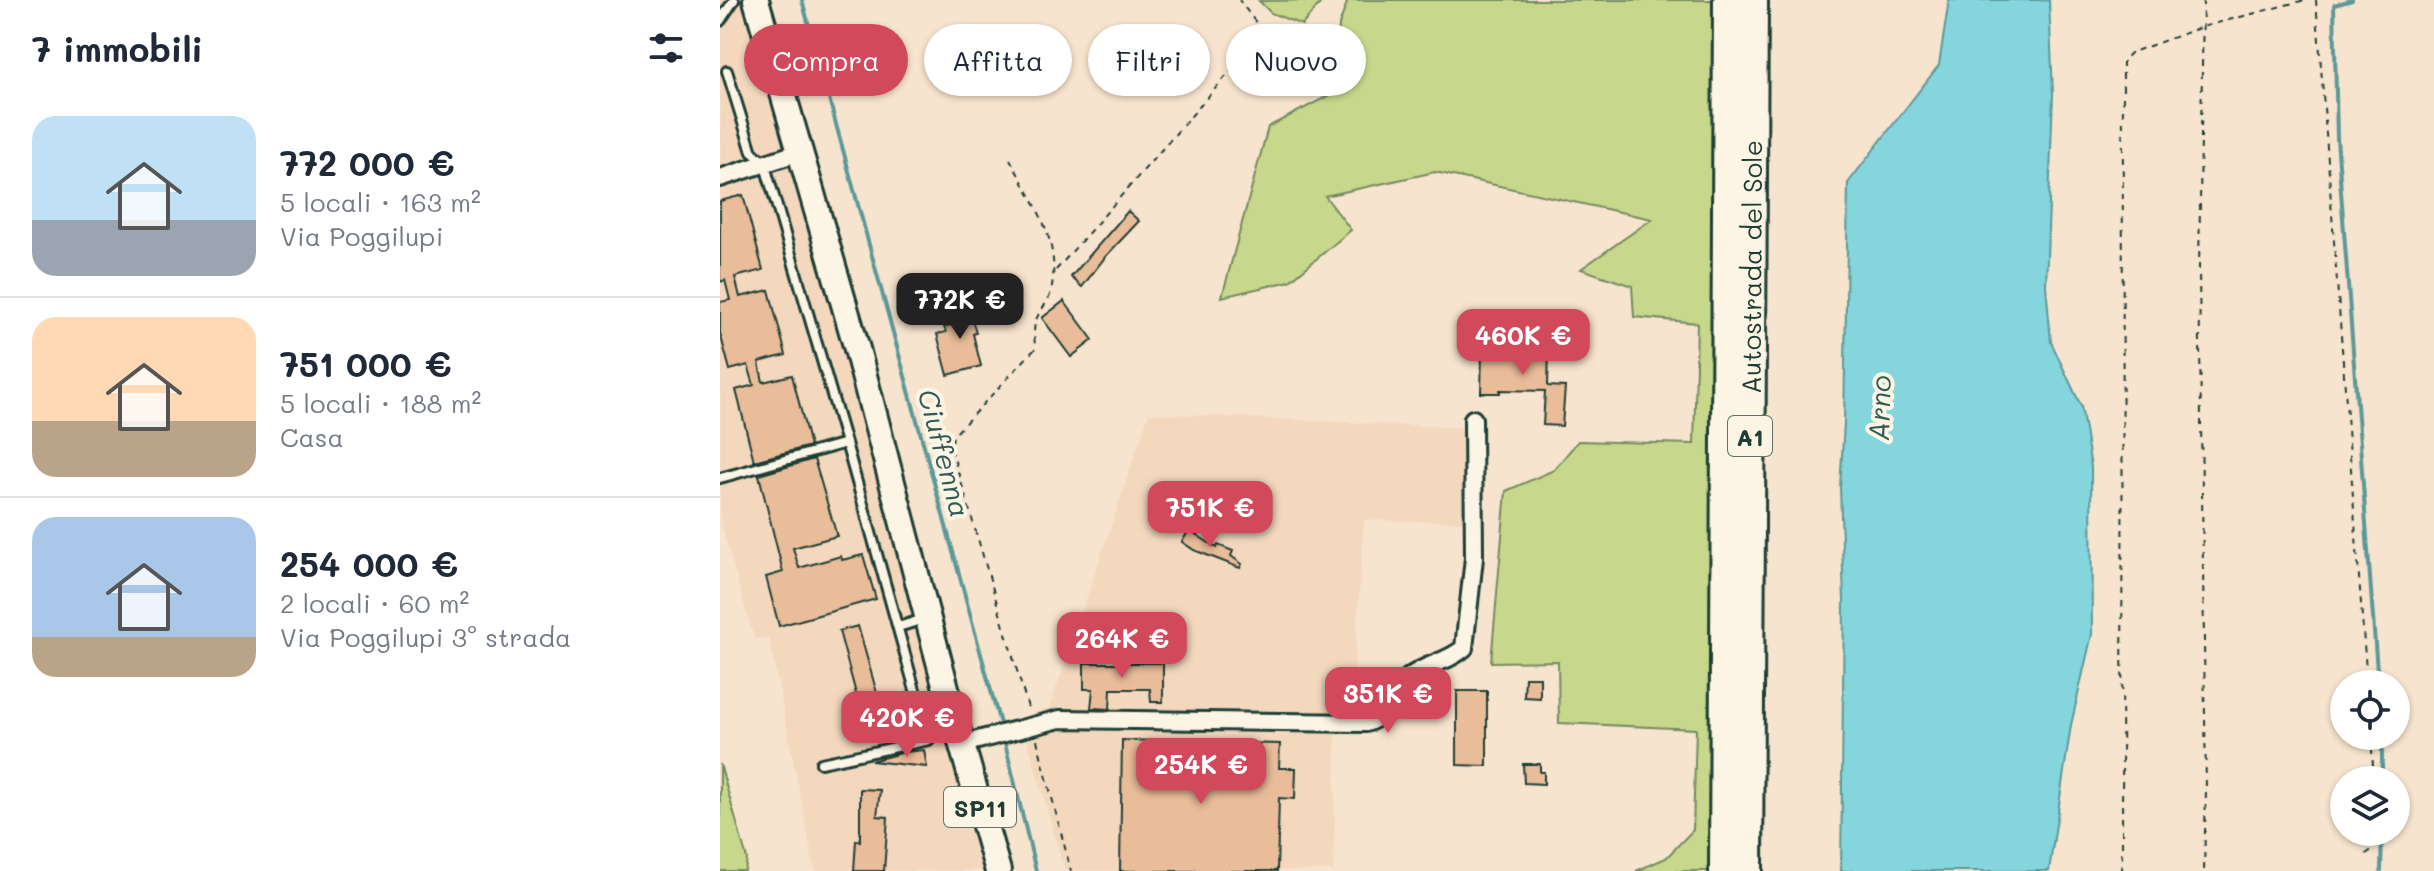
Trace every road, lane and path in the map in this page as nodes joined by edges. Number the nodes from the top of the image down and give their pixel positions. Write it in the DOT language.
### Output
graph roads {
  1 [pos="734,0"];
  2 [pos="756,0"];
  3 [pos="1239,0"];
  4 [pos="1728,0"];
  5 [pos="1753,0"];
  6 [pos="2203,0"];
  7 [pos="2305,0"];
  8 [pos="2316,0"];
  9 [pos="720,21"];
  10 [pos="2202,27"];
  11 [pos="727,71"];
  12 [pos="800,152"];
  13 [pos="1010,159"];
  14 [pos="764,162"];
  15 [pos="720,178"];
  16 [pos="1055,271"];
  17 [pos="1473,419"];
  18 [pos="846,443"];
  19 [pos="720,478"];
  20 [pos="927,618"];
  21 [pos="898,627"];
  22 [pos="2366,670"];
  23 [pos="1027,727"];
  24 [pos="968,743"];
  25 [pos="821,763"];
  26 [pos="2373,846"];
  27 [pos="2366,854"];
  28 [pos="998,871"];
  29 [pos="1071,871"];
  30 [pos="1724,871"];
  31 [pos="1748,871"];
  32 [pos="2122,871"];
  33 [pos="2204,871"];
  1 -- 9 [label="lane"];
  2 -- 12 [label="main road, SP11"];
  3 -- 16 [label="path"];
  4 -- 30 [label="highway, Autostrada del Sole / A1"];
  5 -- 31 [label="highway, Autostrada del Sole / A1"];
  6 -- 10 [label="path"];
  7 -- 10 [label="path"];
  8 -- 22 [label="path"];
  10 -- 32 [label="path"];
  10 -- 33 [label="path"];
  11 -- 14 [label="lane"];
  12 -- 14 [label="street"];
  12 -- 20 [label="main road, SP11"];
  13 -- 16 [label="path"];
  14 -- 15 [label="street"];
  14 -- 18 [label="lane"];
  16 -- 23 [label="path"];
  17 -- 23 [label="street"];
  18 -- 19 [label="lane"];
  18 -- 21 [label="lane"];
  20 -- 21 [label="lane"];
  20 -- 24 [label="main road, SP11"];
  21 -- 25 [label="lane"];
  23 -- 24 [label="street"];
  23 -- 29 [label="path"];
  24 -- 28 [label="main road, SP11"];
  26 -- 27 [label="path"];
}
